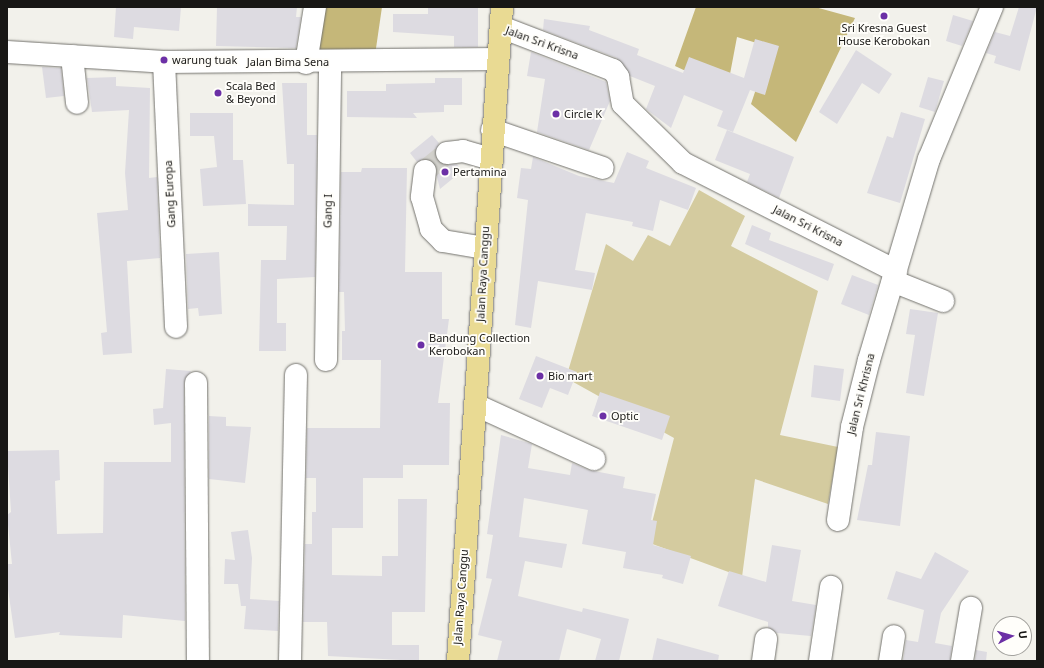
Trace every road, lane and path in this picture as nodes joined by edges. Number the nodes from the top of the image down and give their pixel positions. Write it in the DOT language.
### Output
graph roads {
  1 [pos="315,7"];
  2 [pos="992,7"];
  3 [pos="502,17"];
  4 [pos="7,52"];
  5 [pos="72,56"];
  6 [pos="498,59"];
  7 [pos="164,62"];
  8 [pos="306,63"];
  9 [pos="330,63"];
  10 [pos="77,102"];
  11 [pos="492,130"];
  12 [pos="447,153"];
  13 [pos="491,159"];
  14 [pos="604,168"];
  15 [pos="425,171"];
  16 [pos="485,248"];
  17 [pos="895,276"];
  18 [pos="943,301"];
  19 [pos="176,327"];
  20 [pos="326,360"];
  21 [pos="296,375"];
  22 [pos="196,383"];
  23 [pos="476,405"];
  24 [pos="594,459"];
  25 [pos="838,520"];
  26 [pos="831,587"];
  27 [pos="971,608"];
  28 [pos="894,636"];
  29 [pos="766,639"];
  30 [pos="198,661"];
  31 [pos="290,661"];
  32 [pos="458,661"];
  33 [pos="763,661"];
  34 [pos="820,661"];
  35 [pos="890,661"];
  36 [pos="962,661"];
  1 -- 8 [label="street"];
  2 -- 17 [label="street"];
  3 -- 6 [label="main road, Jalan Raya Canggu"];
  3 -- 17 [label="street, Jalan Sri Krisna"];
  4 -- 5 [label="street, Jalan Bima Sena"];
  5 -- 7 [label="street, Jalan Bima Sena"];
  5 -- 10 [label="street"];
  6 -- 9 [label="street, Jalan Bima Sena"];
  6 -- 11 [label="main road, Jalan Raya Canggu"];
  7 -- 8 [label="street, Jalan Bima Sena"];
  7 -- 19 [label="street, Gang Europa"];
  8 -- 9 [label="street, Jalan Bima Sena"];
  9 -- 20 [label="street, Gang I"];
  11 -- 13 [label="main road, Jalan Raya Canggu"];
  11 -- 14 [label="street"];
  12 -- 13 [label="street"];
  13 -- 16 [label="main road, Jalan Raya Canggu"];
  15 -- 16 [label="street"];
  16 -- 23 [label="main road, Jalan Raya Canggu"];
  17 -- 18 [label="street"];
  17 -- 25 [label="street, Jalan Sri Khrisna"];
  21 -- 31 [label="street"];
  22 -- 30 [label="street"];
  23 -- 24 [label="street"];
  23 -- 32 [label="main road, Jalan Raya Canggu"];
  26 -- 34 [label="street"];
  27 -- 36 [label="street"];
  28 -- 35 [label="street"];
  29 -- 33 [label="street"];
}
